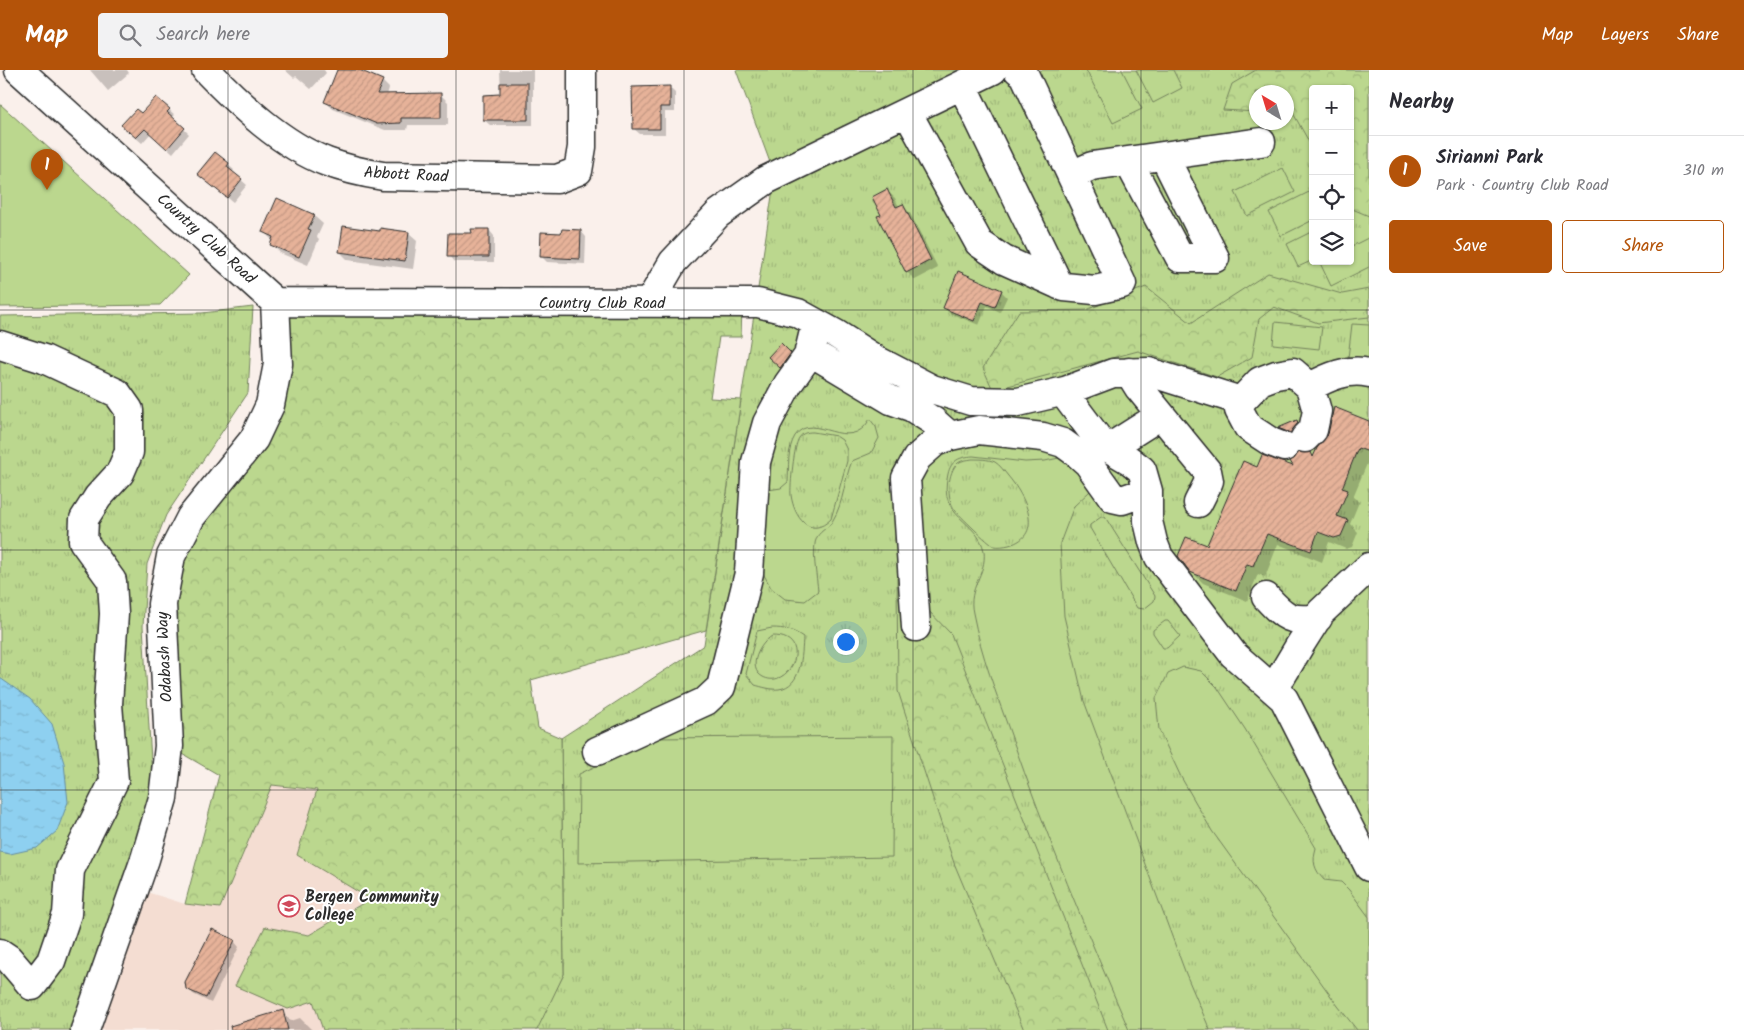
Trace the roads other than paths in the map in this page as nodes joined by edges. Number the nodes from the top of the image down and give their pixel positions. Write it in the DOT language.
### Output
graph roads {
  1 [pos="19,70"];
  2 [pos="206,70"];
  3 [pos="582,70"];
  4 [pos="993,70"];
  5 [pos="1018,70"];
  6 [pos="962,85"];
  7 [pos="907,112"];
  8 [pos="1261,142"];
  9 [pos="1164,156"];
  10 [pos="1128,161"];
  11 [pos="1072,175"];
  12 [pos="1058,284"];
  13 [pos="275,302"];
  14 [pos="649,303"];
  15 [pos="816,323"];
  16 [pos="0,345"];
  17 [pos="809,351"];
  18 [pos="1129,372"];
  19 [pos="1369,373"];
  20 [pos="1310,387"];
  21 [pos="1063,392"];
  22 [pos="1241,401"];
  23 [pos="1161,415"];
  24 [pos="950,436"];
  25 [pos="1098,450"];
  26 [pos="1148,491"];
  27 [pos="1198,503"];
  28 [pos="1369,567"];
  29 [pos="1266,597"];
  30 [pos="1318,618"];
  31 [pos="916,627"];
  32 [pos="1275,691"];
  33 [pos="597,751"];
  34 [pos="1369,866"];
  35 [pos="0,953"];
  36 [pos="85,1030"];
  1 -- 13 [label="street, Country Club Road"];
  2 -- 3 [label="street, Abbott Road"];
  4 -- 6 [label="street"];
  5 -- 11 [label="street"];
  6 -- 7 [label="street"];
  6 -- 12 [label="street"];
  7 -- 12 [label="street"];
  7 -- 14 [label="street"];
  8 -- 9 [label="street"];
  9 -- 10 [label="street"];
  9 -- 10 [label="street"];
  10 -- 11 [label="street"];
  11 -- 12 [label="street"];
  13 -- 14 [label="street, Country Club Road"];
  13 -- 36 [label="street, Odabash Way"];
  14 -- 15 [label="street, Country Club Road"];
  15 -- 17 [label="street"];
  15 -- 21 [label="street, Country Club Road"];
  16 -- 35 [label="street"];
  17 -- 24 [label="street"];
  17 -- 33 [label="street"];
  18 -- 21 [label="street, Country Club Road"];
  18 -- 22 [label="street, Country Club Road"];
  18 -- 23 [label="street"];
  19 -- 20 [label="street"];
  20 -- 22 [label="street"];
  20 -- 22 [label="street"];
  21 -- 25 [label="street"];
  23 -- 25 [label="street"];
  23 -- 27 [label="street"];
  24 -- 25 [label="street"];
  24 -- 31 [label="street"];
  25 -- 26 [label="street"];
  25 -- 26 [label="street"];
  26 -- 32 [label="street"];
  28 -- 30 [label="street"];
  29 -- 30 [label="street"];
  30 -- 32 [label="street"];
  32 -- 34 [label="street"];
}
